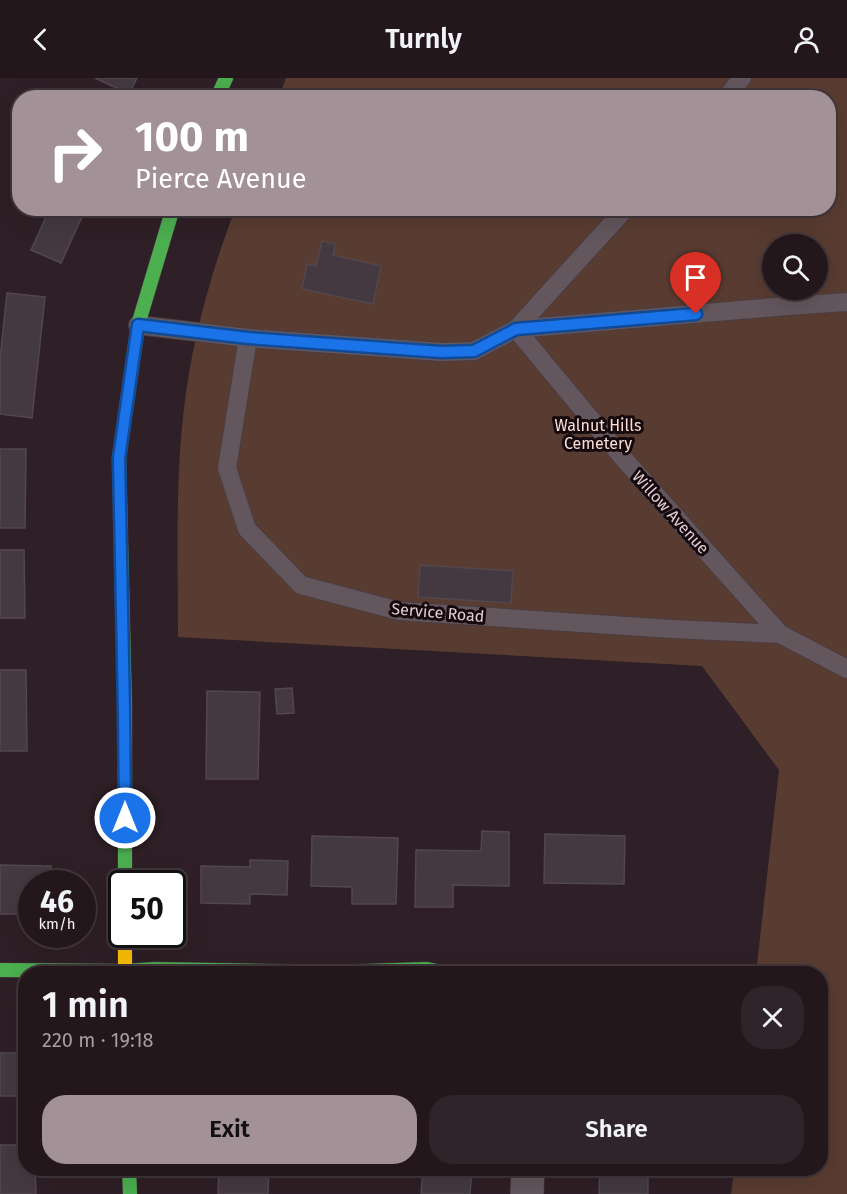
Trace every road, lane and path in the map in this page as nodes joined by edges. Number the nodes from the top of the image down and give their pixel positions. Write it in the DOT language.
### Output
graph roads {
  1 [pos="742,78"];
  2 [pos="732,90"];
  3 [pos="171,216"];
  4 [pos="619,216"];
  5 [pos="847,302"];
  6 [pos="138,325"];
  7 [pos="516,329"];
  8 [pos="248,338"];
  9 [pos="780,634"];
  10 [pos="847,669"];
  11 [pos="125,870"];
  12 [pos="125,948"];
  13 [pos="125,966"];
  14 [pos="0,970"];
  15 [pos="18,970"];
  16 [pos="129,1176"];
  17 [pos="528,1176"];
  18 [pos="130,1194"];
  19 [pos="527,1194"];
  1 -- 2 [label="lane"];
  3 -- 6 [label="main road"];
  4 -- 7 [label="lane"];
  5 -- 7 [label="lane"];
  6 -- 8 [label="lane"];
  6 -- 11 [label="main road"];
  7 -- 8 [label="lane"];
  7 -- 9 [label="lane, Willow Avenue"];
  8 -- 9 [label="lane, Service Road"];
  9 -- 10 [label="lane, Willow Avenue"];
  12 -- 13 [label="main road"];
  14 -- 15 [label="main road"];
  16 -- 18 [label="main road"];
  17 -- 19 [label="street"];
}
